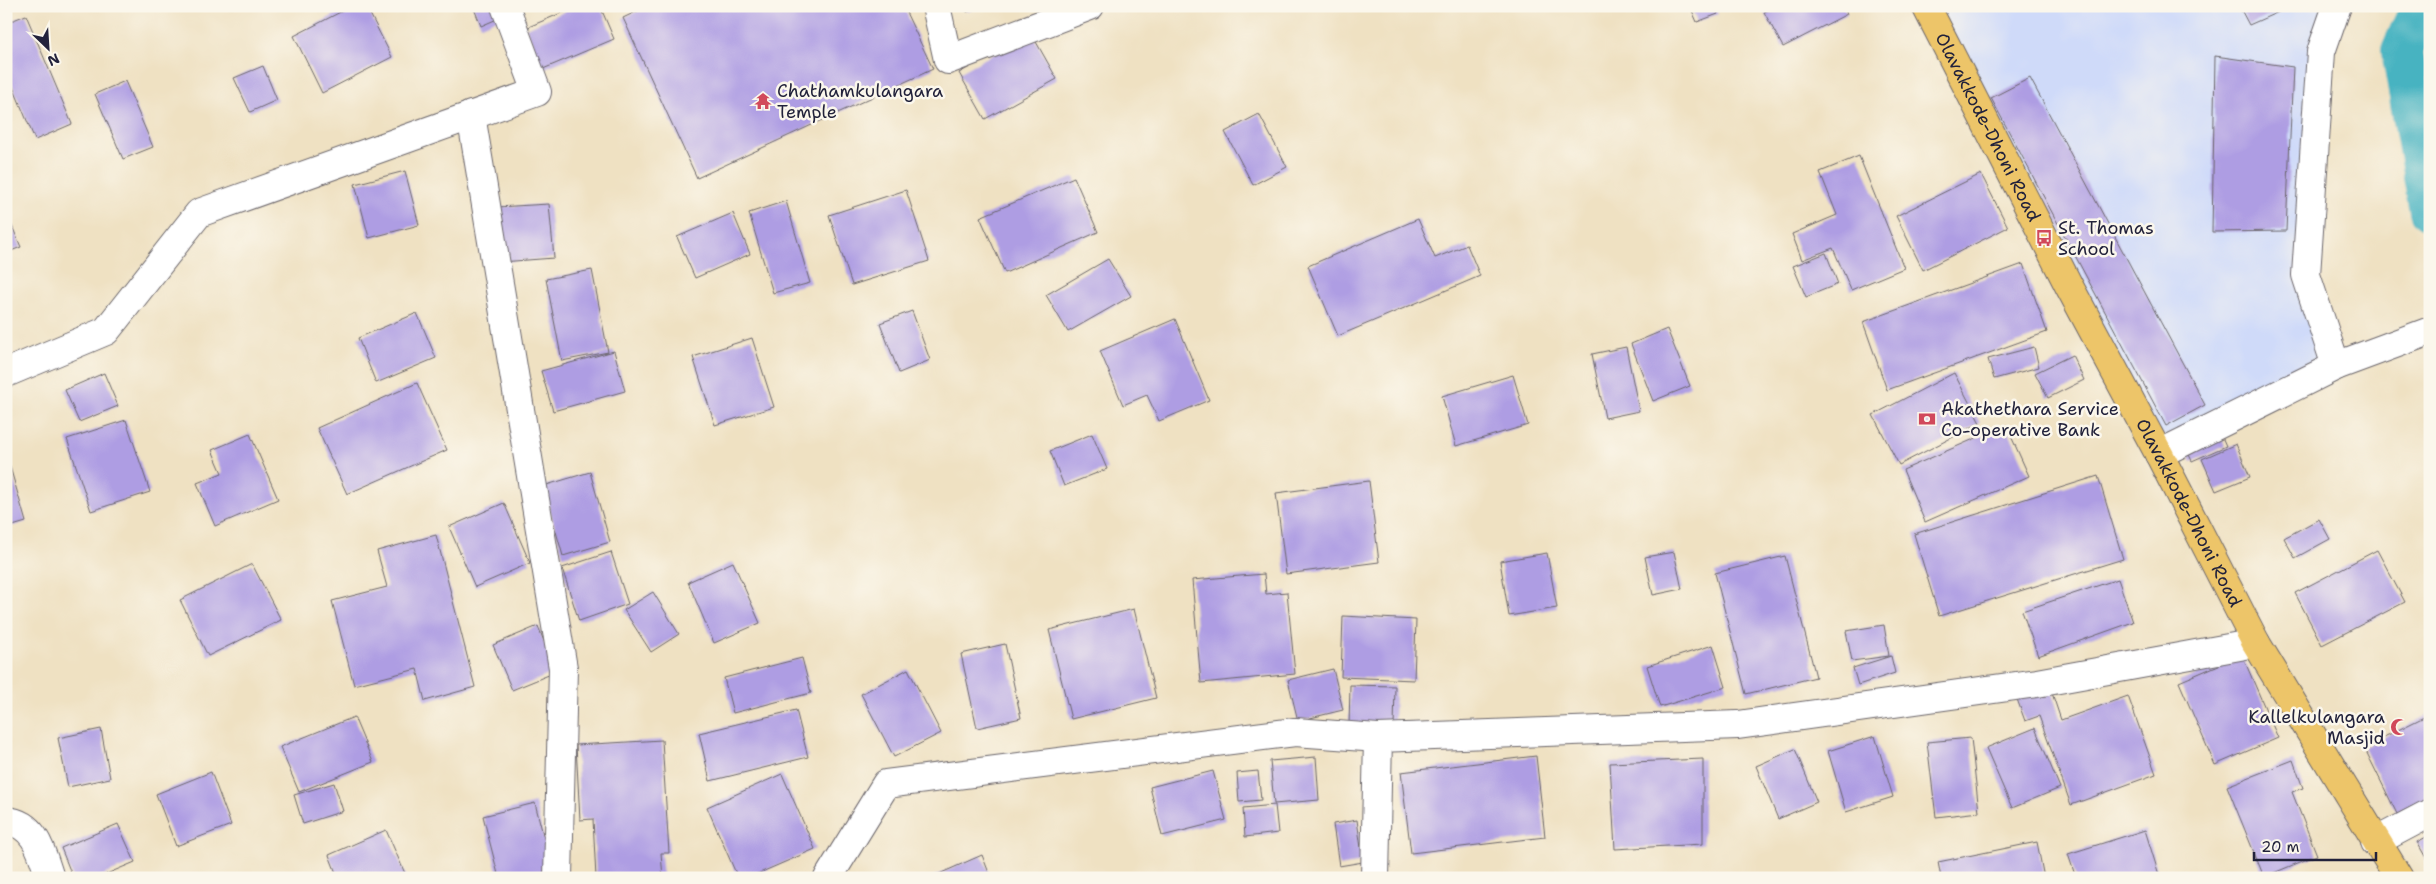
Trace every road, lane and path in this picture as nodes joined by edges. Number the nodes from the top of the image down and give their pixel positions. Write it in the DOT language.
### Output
graph roads {
  1 [pos="506,6"];
  2 [pos="936,6"];
  3 [pos="1090,6"];
  4 [pos="1926,6"];
  5 [pos="2337,6"];
  6 [pos="471,115"];
  7 [pos="2421,335"];
  8 [pos="2336,366"];
  9 [pos="6,373"];
  10 [pos="2159,454"];
  11 [pos="2256,643"];
  12 [pos="1378,738"];
  13 [pos="2430,813"];
  14 [pos="6,821"];
  15 [pos="2375,842"];
  16 [pos="50,878"];
  17 [pos="558,878"];
  18 [pos="828,878"];
  19 [pos="1375,878"];
  20 [pos="2399,878"];
  1 -- 6 [label="street"];
  2 -- 3 [label="street"];
  4 -- 10 [label="main road, Olavakkode-Dhoni Road"];
  5 -- 8 [label="street"];
  6 -- 9 [label="street"];
  6 -- 17 [label="street"];
  7 -- 8 [label="street"];
  8 -- 10 [label="street"];
  10 -- 11 [label="main road, Olavakkode-Dhoni Road"];
  11 -- 12 [label="street"];
  11 -- 15 [label="main road, Olavakkode-Dhoni Road"];
  12 -- 18 [label="street"];
  12 -- 19 [label="street"];
  13 -- 15 [label="street"];
  14 -- 16 [label="street"];
  15 -- 20 [label="main road, Olavakkode-Dhoni Road"];
}
